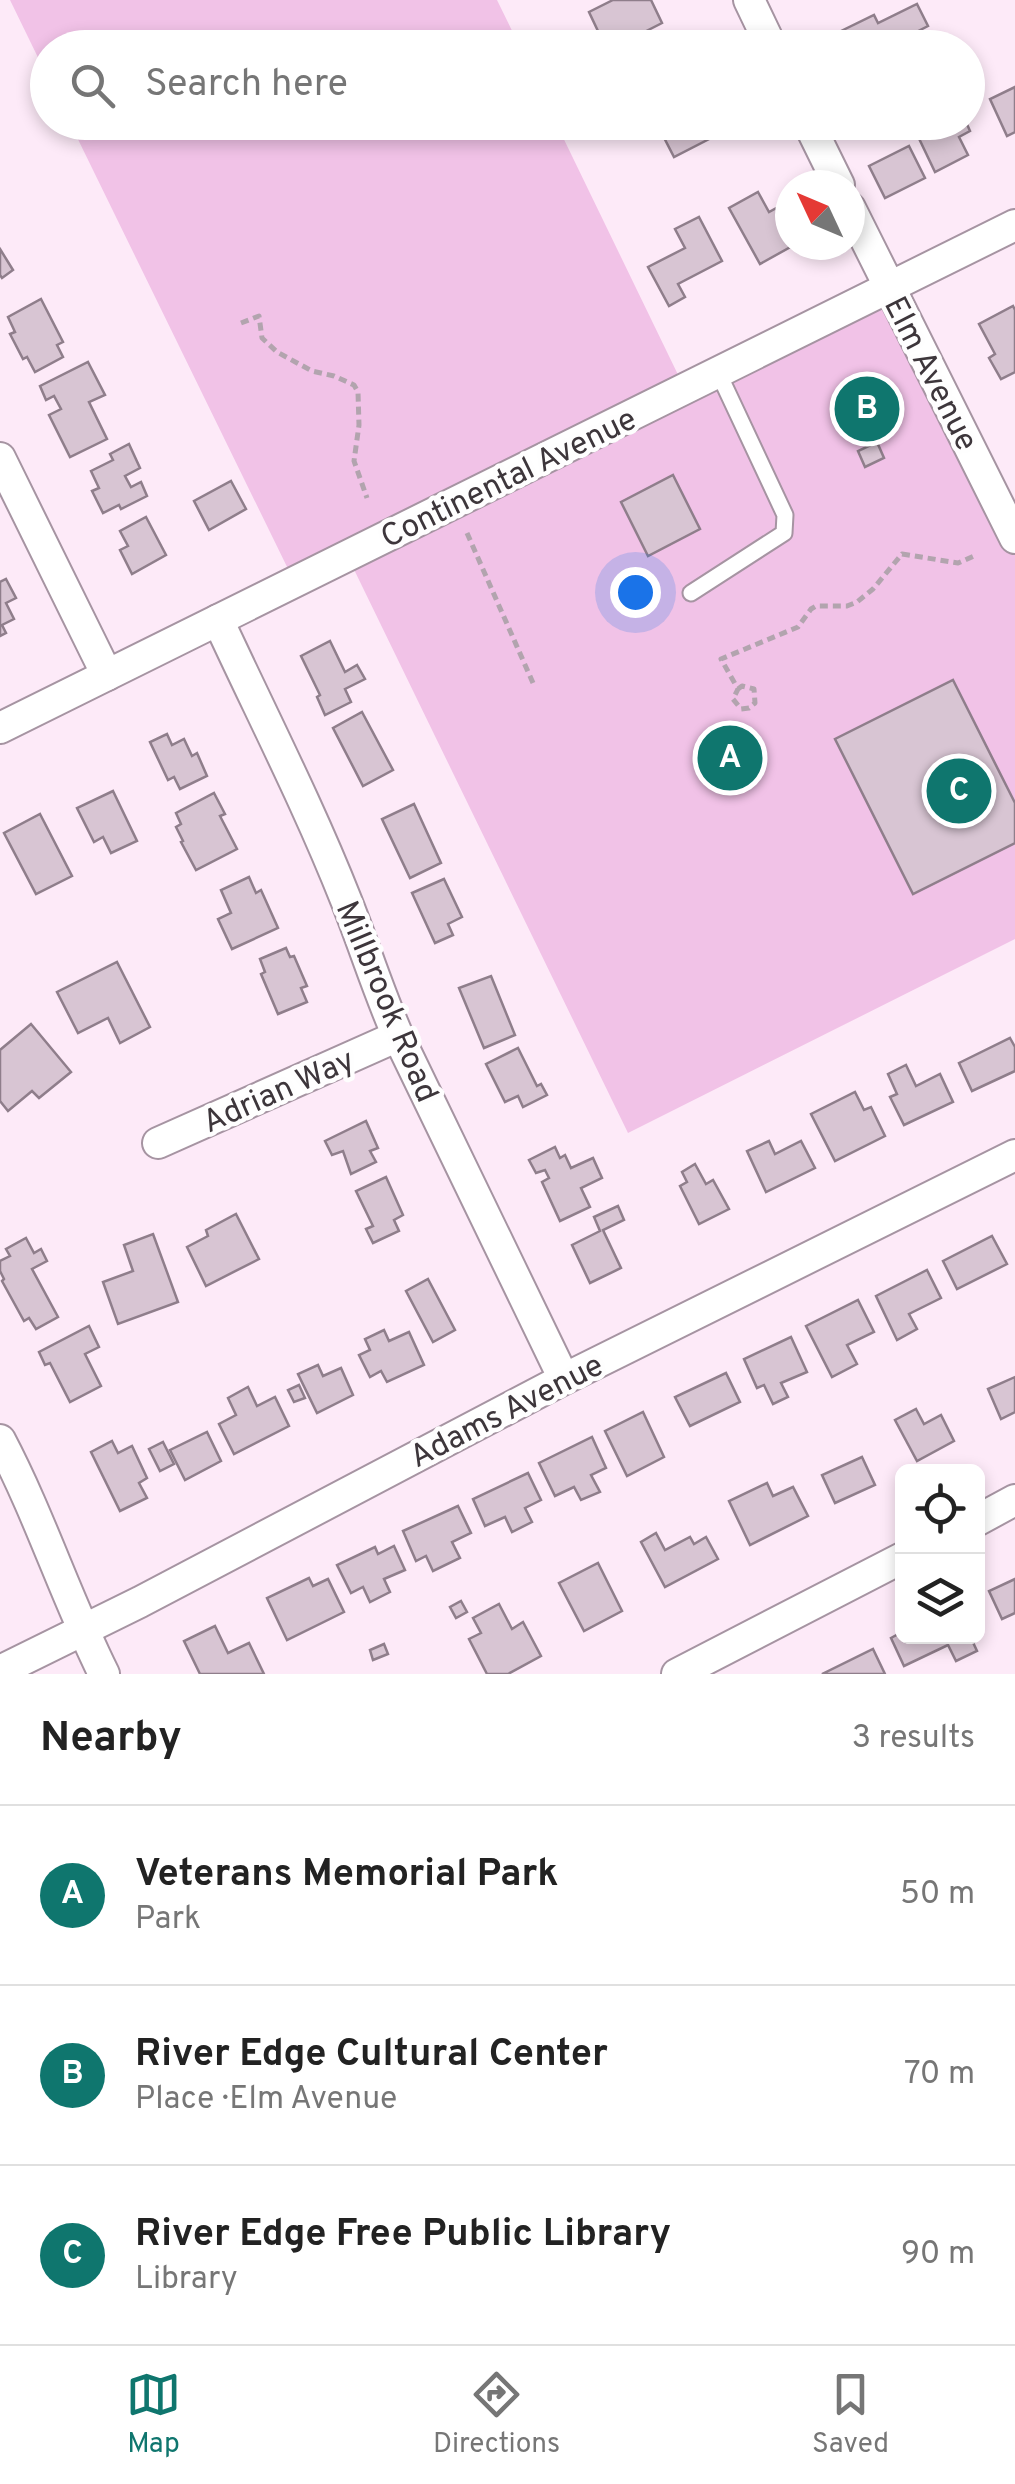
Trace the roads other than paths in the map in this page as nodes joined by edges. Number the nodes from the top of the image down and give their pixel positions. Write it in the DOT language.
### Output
graph roads {
  1 [pos="749,0"];
  2 [pos="763,30"];
  3 [pos="817,140"];
  4 [pos="832,170"];
  5 [pos="1015,225"];
  6 [pos="865,239"];
  7 [pos="889,288"];
  8 [pos="718,372"];
  9 [pos="0,458"];
  10 [pos="1015,538"];
  11 [pos="691,593"];
  12 [pos="218,620"];
  13 [pos="107,674"];
  14 [pos="0,728"];
  15 [pos="398,1036"];
  16 [pos="158,1143"];
  17 [pos="1015,1155"];
  18 [pos="564,1379"];
  19 [pos="0,1440"];
  20 [pos="1015,1500"];
  21 [pos="985,1516"];
  22 [pos="895,1562"];
  23 [pos="82,1630"];
  24 [pos="0,1671"];
  25 [pos="104,1674"];
  26 [pos="678,1674"];
  1 -- 2 [label="street"];
  3 -- 4 [label="street"];
  5 -- 7 [label="street, Continental Avenue"];
  6 -- 7 [label="street, Elm Avenue"];
  7 -- 8 [label="street, Continental Avenue"];
  7 -- 10 [label="street, Elm Avenue"];
  8 -- 11 [label="lane"];
  8 -- 12 [label="street, Continental Avenue"];
  9 -- 13 [label="street"];
  12 -- 13 [label="street, Continental Avenue"];
  12 -- 15 [label="street, Millbrook Road"];
  13 -- 14 [label="street, Continental Avenue"];
  15 -- 16 [label="street, Adrian Way"];
  15 -- 18 [label="street, Millbrook Road"];
  17 -- 18 [label="street, Adams Avenue"];
  18 -- 23 [label="street, Adams Avenue"];
  19 -- 23 [label="street"];
  20 -- 21 [label="street"];
  22 -- 26 [label="street"];
  23 -- 24 [label="street, Adams Avenue"];
  23 -- 25 [label="street"];
}
